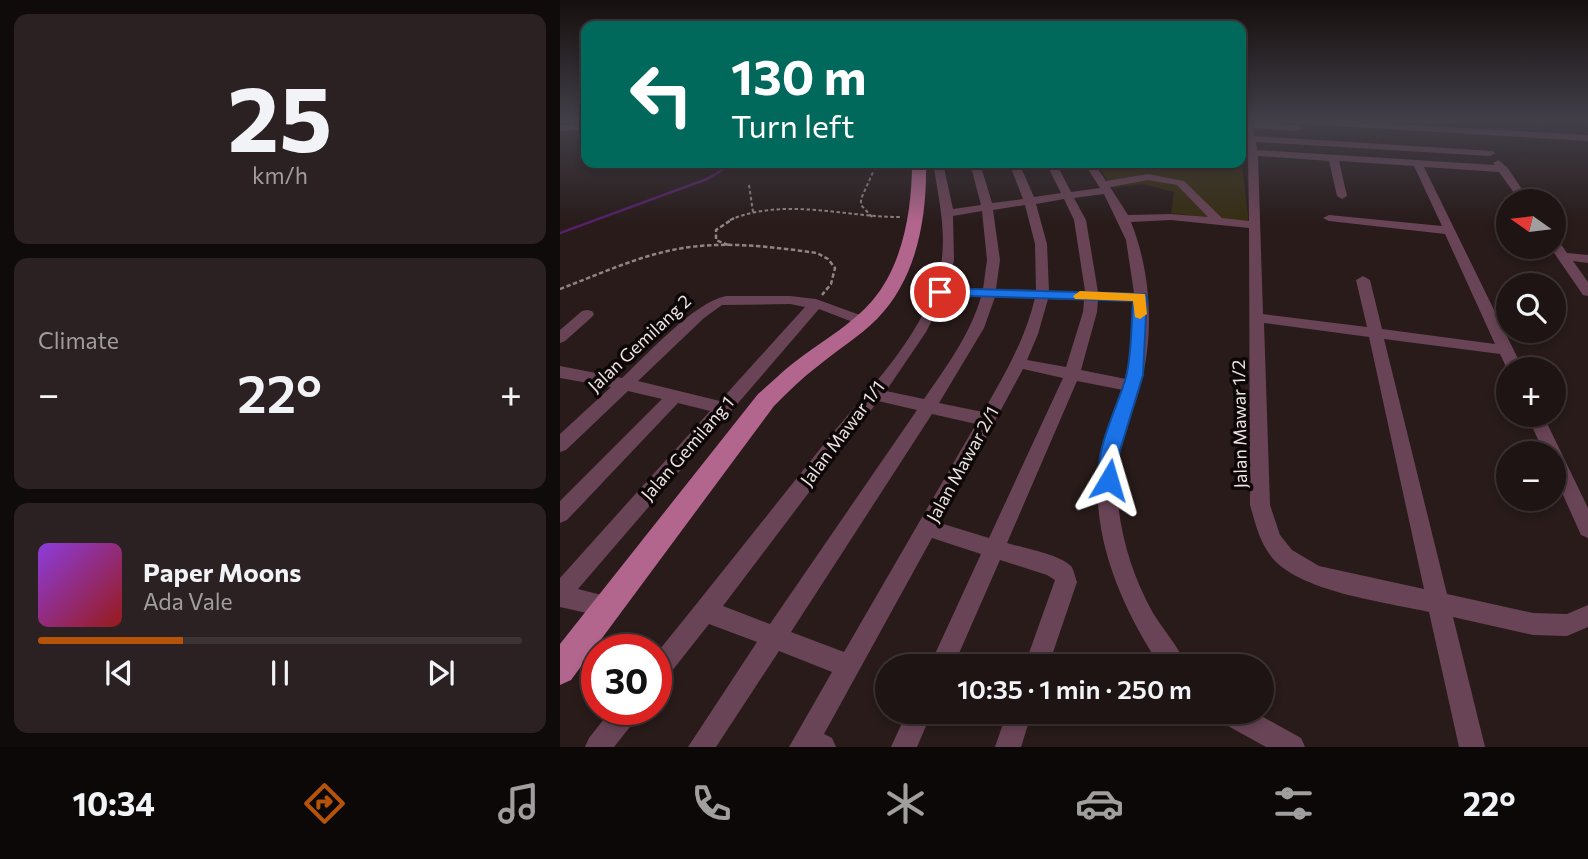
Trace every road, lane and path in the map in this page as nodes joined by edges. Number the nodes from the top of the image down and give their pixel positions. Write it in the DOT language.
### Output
graph roads {
  1 [pos="1248,155"];
  2 [pos="1321,155"];
  3 [pos="1373,155"];
  4 [pos="1461,155"];
  5 [pos="1491,155"];
  6 [pos="1333,158"];
  7 [pos="1376,161"];
  8 [pos="1418,164"];
  9 [pos="1469,167"];
  10 [pos="877,168"];
  11 [pos="924,168"];
  12 [pos="927,168"];
  13 [pos="977,168"];
  14 [pos="1016,168"];
  15 [pos="1054,168"];
  16 [pos="1092,168"];
  17 [pos="1503,170"];
  18 [pos="749,185"];
  19 [pos="1105,187"];
  20 [pos="1516,189"];
  21 [pos="1069,196"];
  22 [pos="1342,196"];
  23 [pos="1031,202"];
  24 [pos="989,208"];
  25 [pos="752,212"];
  26 [pos="949,214"];
  27 [pos="872,217"];
  28 [pos="914,217"];
  29 [pos="1329,218"];
  30 [pos="1124,219"];
  31 [pos="1218,221"];
  32 [pos="1254,225"];
  33 [pos="1451,231"];
  34 [pos="731,247"];
  35 [pos="1566,256"];
  36 [pos="1565,259"];
  37 [pos="1588,259"];
  38 [pos="1363,280"];
  39 [pos="560,289"];
  40 [pos="940,292"];
  41 [pos="1588,292"];
  42 [pos="990,294"];
  43 [pos="1042,295"];
  44 [pos="1092,296"];
  45 [pos="1140,297"];
  46 [pos="816,303"];
  47 [pos="587,314"];
  48 [pos="1255,317"];
  49 [pos="863,321"];
  50 [pos="1376,333"];
  51 [pos="560,338"];
  52 [pos="1506,350"];
  53 [pos="1509,357"];
  54 [pos="1017,363"];
  55 [pos="568,373"];
  56 [pos="1072,375"];
  57 [pos="625,384"];
  58 [pos="1133,386"];
  59 [pos="560,388"];
  60 [pos="873,394"];
  61 [pos="676,396"];
  62 [pos="927,406"];
  63 [pos="722,408"];
  64 [pos="986,420"];
  65 [pos="560,445"];
  66 [pos="1566,480"];
  67 [pos="560,514"];
  68 [pos="927,528"];
  69 [pos="1588,529"];
  70 [pos="996,549"];
  71 [pos="560,595"];
  72 [pos="1440,605"];
  73 [pos="609,607"];
  74 [pos="706,611"];
  75 [pos="1588,616"];
  76 [pos="774,637"];
  77 [pos="672,653"];
  78 [pos="947,654"];
  79 [pos="1041,654"];
  80 [pos="1166,654"];
  81 [pos="848,666"];
  82 [pos="560,669"];
  83 [pos="915,724"];
  84 [pos="1016,724"];
  85 [pos="1250,724"];
  86 [pos="615,725"];
  87 [pos="811,744"];
  88 [pos="598,747"];
  89 [pos="701,747"];
  90 [pos="904,747"];
  91 [pos="1008,747"];
  92 [pos="1292,747"];
  93 [pos="1472,747"];
  1 -- 32 [label="street, Jalan Mawar 1/2"];
  2 -- 6 [label="street"];
  3 -- 7 [label="street"];
  4 -- 9 [label="street"];
  5 -- 17 [label="street"];
  6 -- 7 [label="street"];
  6 -- 22 [label="street"];
  7 -- 8 [label="street"];
  8 -- 9 [label="street"];
  8 -- 33 [label="street"];
  9 -- 17 [label="street"];
  10 -- 27 [label="path"];
  11 -- 28 [label="main road"];
  12 -- 26 [label="street, Jalan Mawar 1/1"];
  13 -- 24 [label="street"];
  14 -- 23 [label="street, Jalan Mawar 2/1"];
  15 -- 21 [label="street"];
  16 -- 19 [label="street"];
  17 -- 20 [label="street"];
  18 -- 25 [label="path"];
  19 -- 21 [label="street"];
  19 -- 30 [label="street"];
  19 -- 31 [label="street"];
  21 -- 23 [label="street"];
  21 -- 44 [label="street"];
  23 -- 24 [label="street"];
  23 -- 43 [label="street, Jalan Mawar 2/1"];
  24 -- 26 [label="street"];
  24 -- 42 [label="street"];
  25 -- 27 [label="path"];
  25 -- 34 [label="path"];
  26 -- 40 [label="street, Jalan Mawar 1/1"];
  27 -- 28 [label="path"];
  28 -- 49 [label="main road"];
  29 -- 33 [label="street"];
  30 -- 31 [label="street"];
  30 -- 45 [label="street"];
  31 -- 32 [label="street"];
  32 -- 48 [label="street, Jalan Mawar 1/2"];
  33 -- 52 [label="street"];
  34 -- 39 [label="path"];
  34 -- 46 [label="path"];
  35 -- 37 [label="street"];
  36 -- 41 [label="street"];
  38 -- 50 [label="street"];
  40 -- 42 [label="street"];
  40 -- 60 [label="street, Jalan Mawar 1/1"];
  42 -- 43 [label="street"];
  42 -- 62 [label="street"];
  43 -- 44 [label="street"];
  43 -- 54 [label="street, Jalan Mawar 2/1"];
  44 -- 45 [label="street"];
  44 -- 56 [label="street"];
  45 -- 58 [label="street"];
  46 -- 49 [label="street"];
  46 -- 57 [label="street, Jalan Gemilang 2"];
  46 -- 63 [label="street, Jalan Gemilang 1"];
  47 -- 51 [label="street"];
  48 -- 50 [label="street"];
  48 -- 72 [label="street, Jalan Mawar 1/2"];
  49 -- 73 [label="main road"];
  50 -- 52 [label="street"];
  50 -- 72 [label="street"];
  52 -- 53 [label="street"];
  54 -- 56 [label="street"];
  54 -- 64 [label="street, Jalan Mawar 2/1"];
  55 -- 57 [label="street"];
  55 -- 59 [label="street"];
  56 -- 58 [label="street"];
  56 -- 70 [label="street"];
  57 -- 61 [label="street"];
  57 -- 65 [label="street, Jalan Gemilang 2"];
  58 -- 80 [label="street"];
  60 -- 62 [label="street"];
  60 -- 74 [label="street, Jalan Mawar 1/1"];
  61 -- 63 [label="street"];
  61 -- 67 [label="street"];
  62 -- 64 [label="street"];
  62 -- 76 [label="street"];
  63 -- 71 [label="street, Jalan Gemilang 1"];
  64 -- 68 [label="street, Jalan Mawar 2/1"];
  66 -- 69 [label="street"];
  68 -- 70 [label="street"];
  68 -- 81 [label="street, Jalan Mawar 2/1"];
  70 -- 78 [label="street"];
  70 -- 79 [label="street"];
  71 -- 73 [label="street"];
  72 -- 75 [label="street, Jalan Mawar 1/2"];
  72 -- 93 [label="street"];
  73 -- 82 [label="main road"];
  74 -- 76 [label="street"];
  74 -- 77 [label="street, Jalan Mawar 1/1"];
  76 -- 81 [label="street"];
  76 -- 89 [label="street"];
  81 -- 87 [label="street, Jalan Mawar 2/1"];
  83 -- 90 [label="street"];
  84 -- 91 [label="street"];
  85 -- 92 [label="street"];
  86 -- 88 [label="street"];
}
